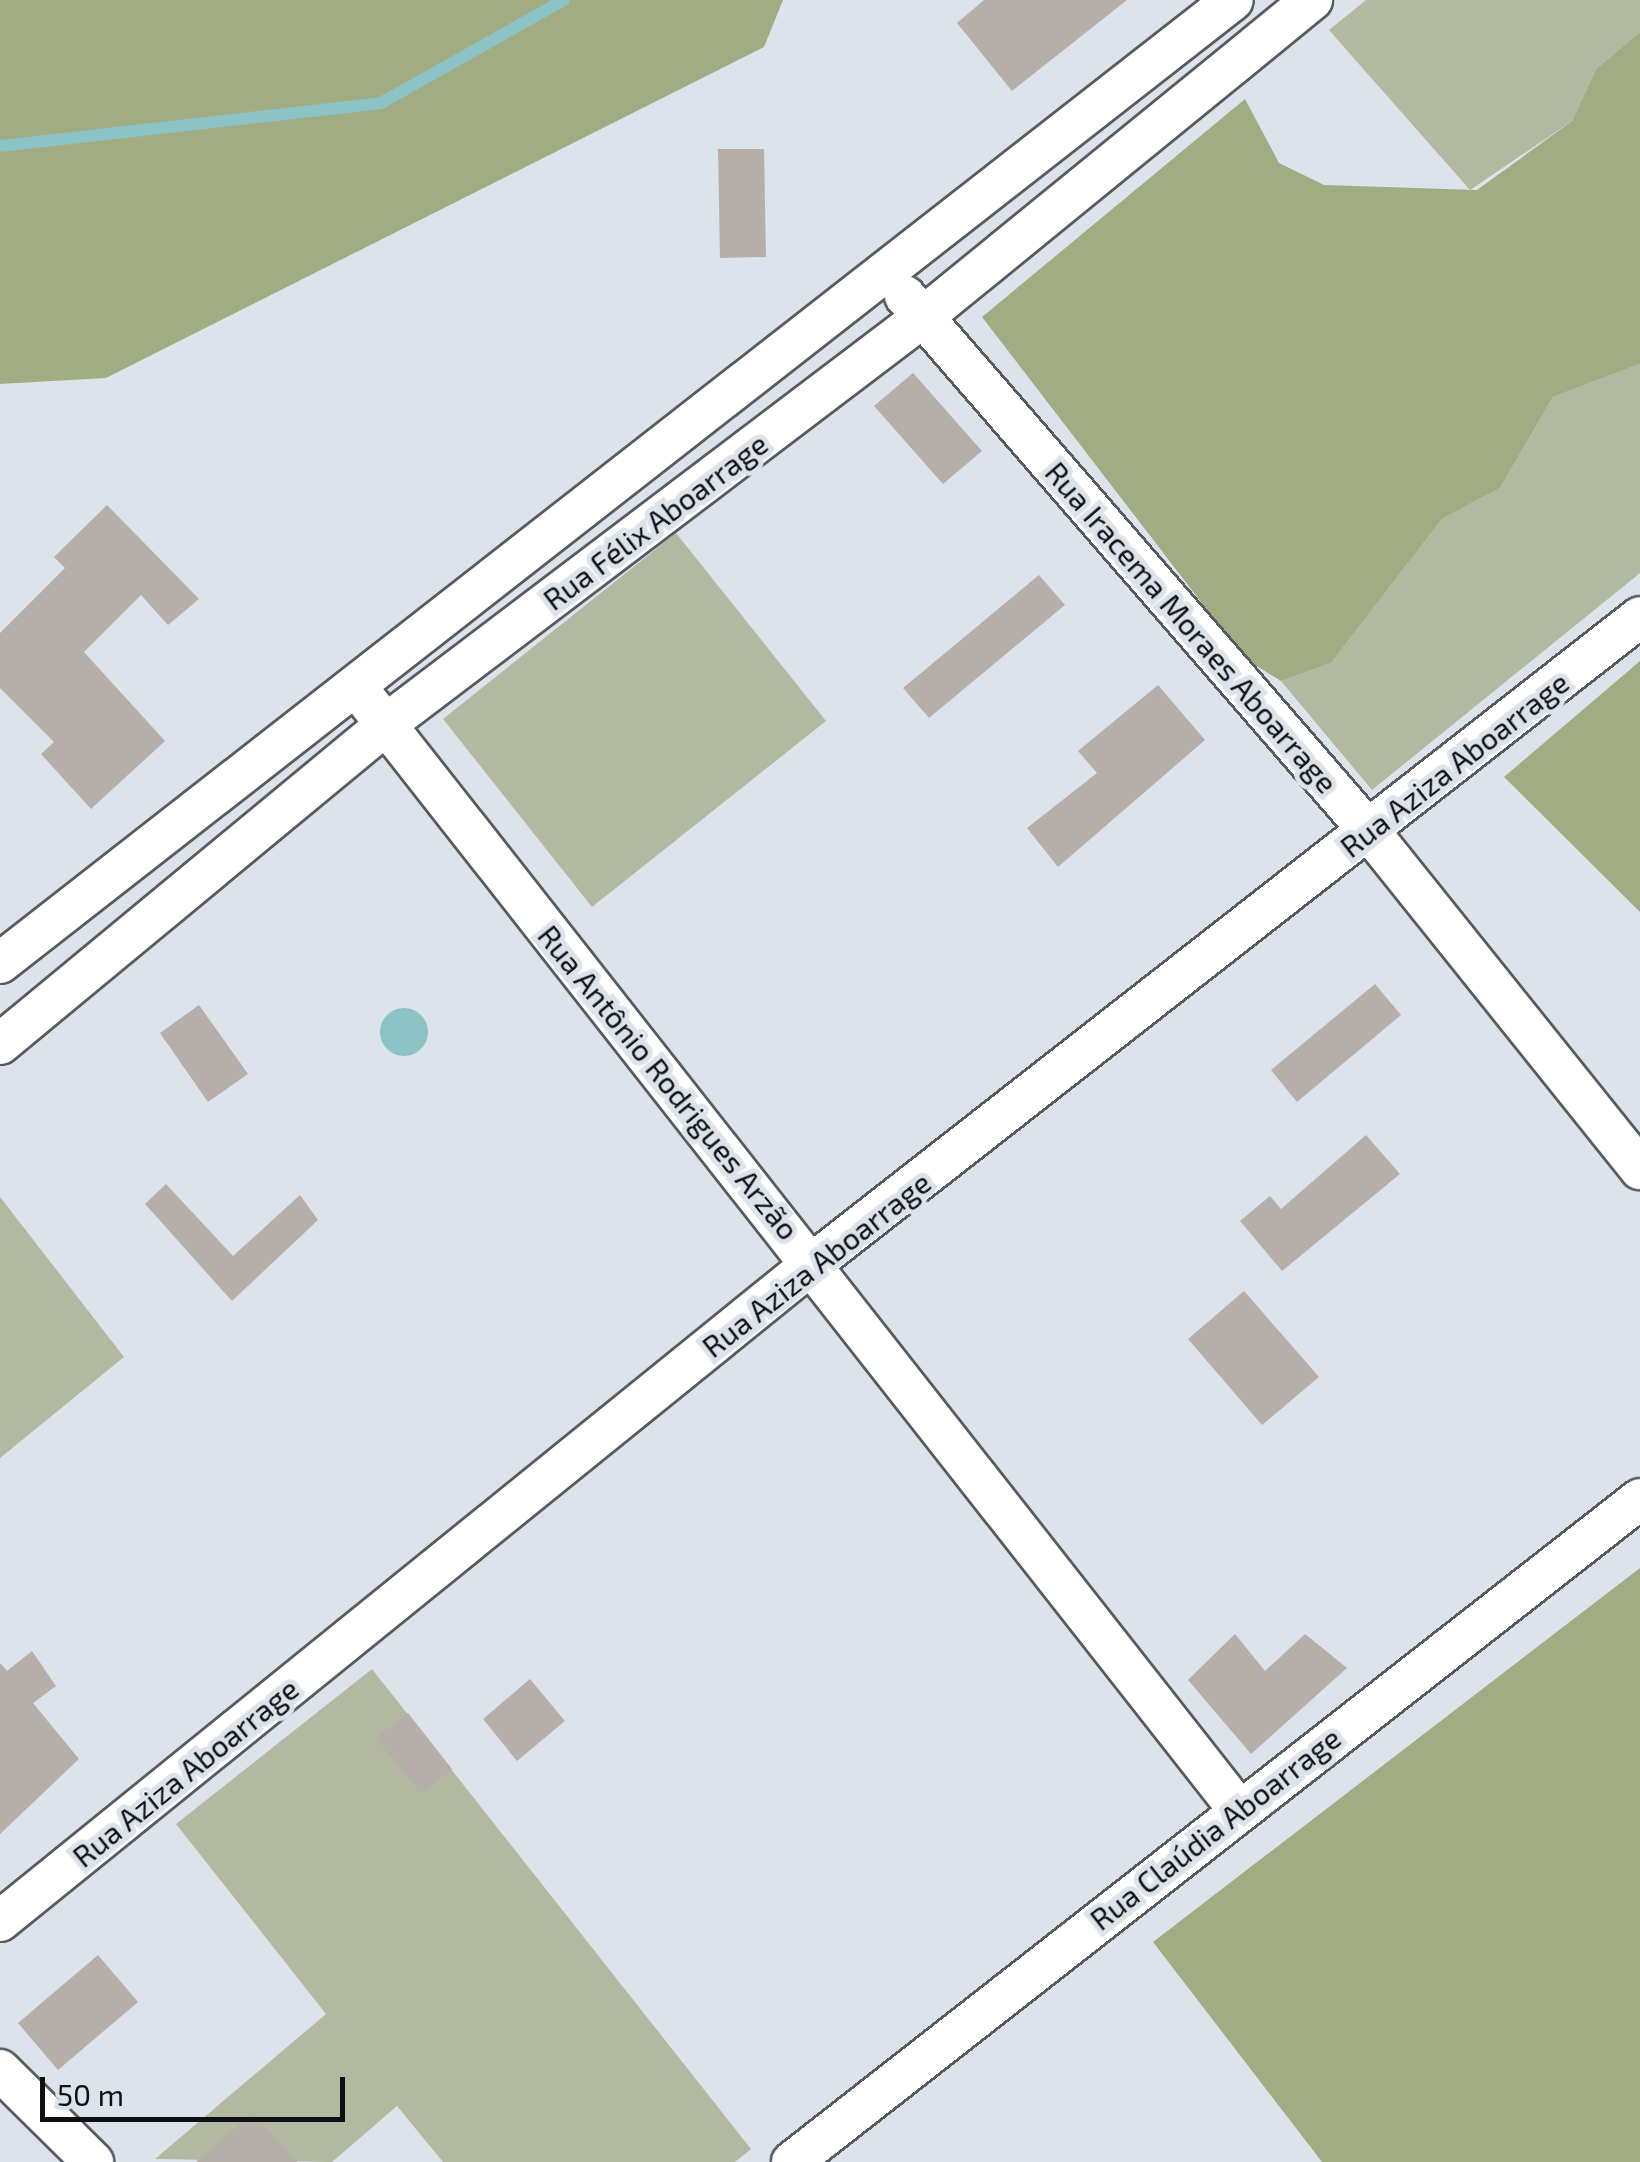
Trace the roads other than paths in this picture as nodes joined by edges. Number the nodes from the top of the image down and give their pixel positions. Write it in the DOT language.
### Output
graph roads {
  1 [pos="1233,0"];
  2 [pos="1312,0"];
  3 [pos="888,277"];
  4 [pos="923,317"];
  5 [pos="1640,617"];
  6 [pos="358,686"];
  7 [pos="385,725"];
  8 [pos="1370,832"];
  9 [pos="0,964"];
  10 [pos="0,1044"];
  11 [pos="1640,1169"];
  12 [pos="814,1263"];
  13 [pos="1640,1499"];
  14 [pos="1238,1809"];
  15 [pos="0,1921"];
  16 [pos="0,2070"];
  17 [pos="93,2162"];
  18 [pos="792,2162"];
  1 -- 3 [label="street, Rua Félix Aboarrage"];
  2 -- 4 [label="street, Rua Félix Aboarrage"];
  3 -- 4 [label="street, Rua Iracema Moraes Aboarrage"];
  3 -- 6 [label="street, Rua Félix Aboarrage"];
  4 -- 7 [label="street, Rua Félix Aboarrage"];
  4 -- 8 [label="street, Rua Iracema Moraes Aboarrage"];
  5 -- 8 [label="street, Rua Aziza Aboarrage"];
  6 -- 7 [label="street, Rua Antônio Rodrigues Arzão"];
  6 -- 9 [label="street, Rua Félix Aboarrage"];
  7 -- 10 [label="street, Rua Félix Aboarrage"];
  7 -- 12 [label="street, Rua Antônio Rodrigues Arzão"];
  8 -- 11 [label="street, Rua Iracema Moraes Aboarrage"];
  8 -- 12 [label="street, Rua Aziza Aboarrage"];
  12 -- 14 [label="street, Rua Antônio Rodrigues Arzão"];
  12 -- 15 [label="street, Rua Aziza Aboarrage"];
  13 -- 14 [label="street, Rua Claúdia Aboarrage"];
  14 -- 18 [label="street, Rua Claúdia Aboarrage"];
  16 -- 17 [label="street"];
}
